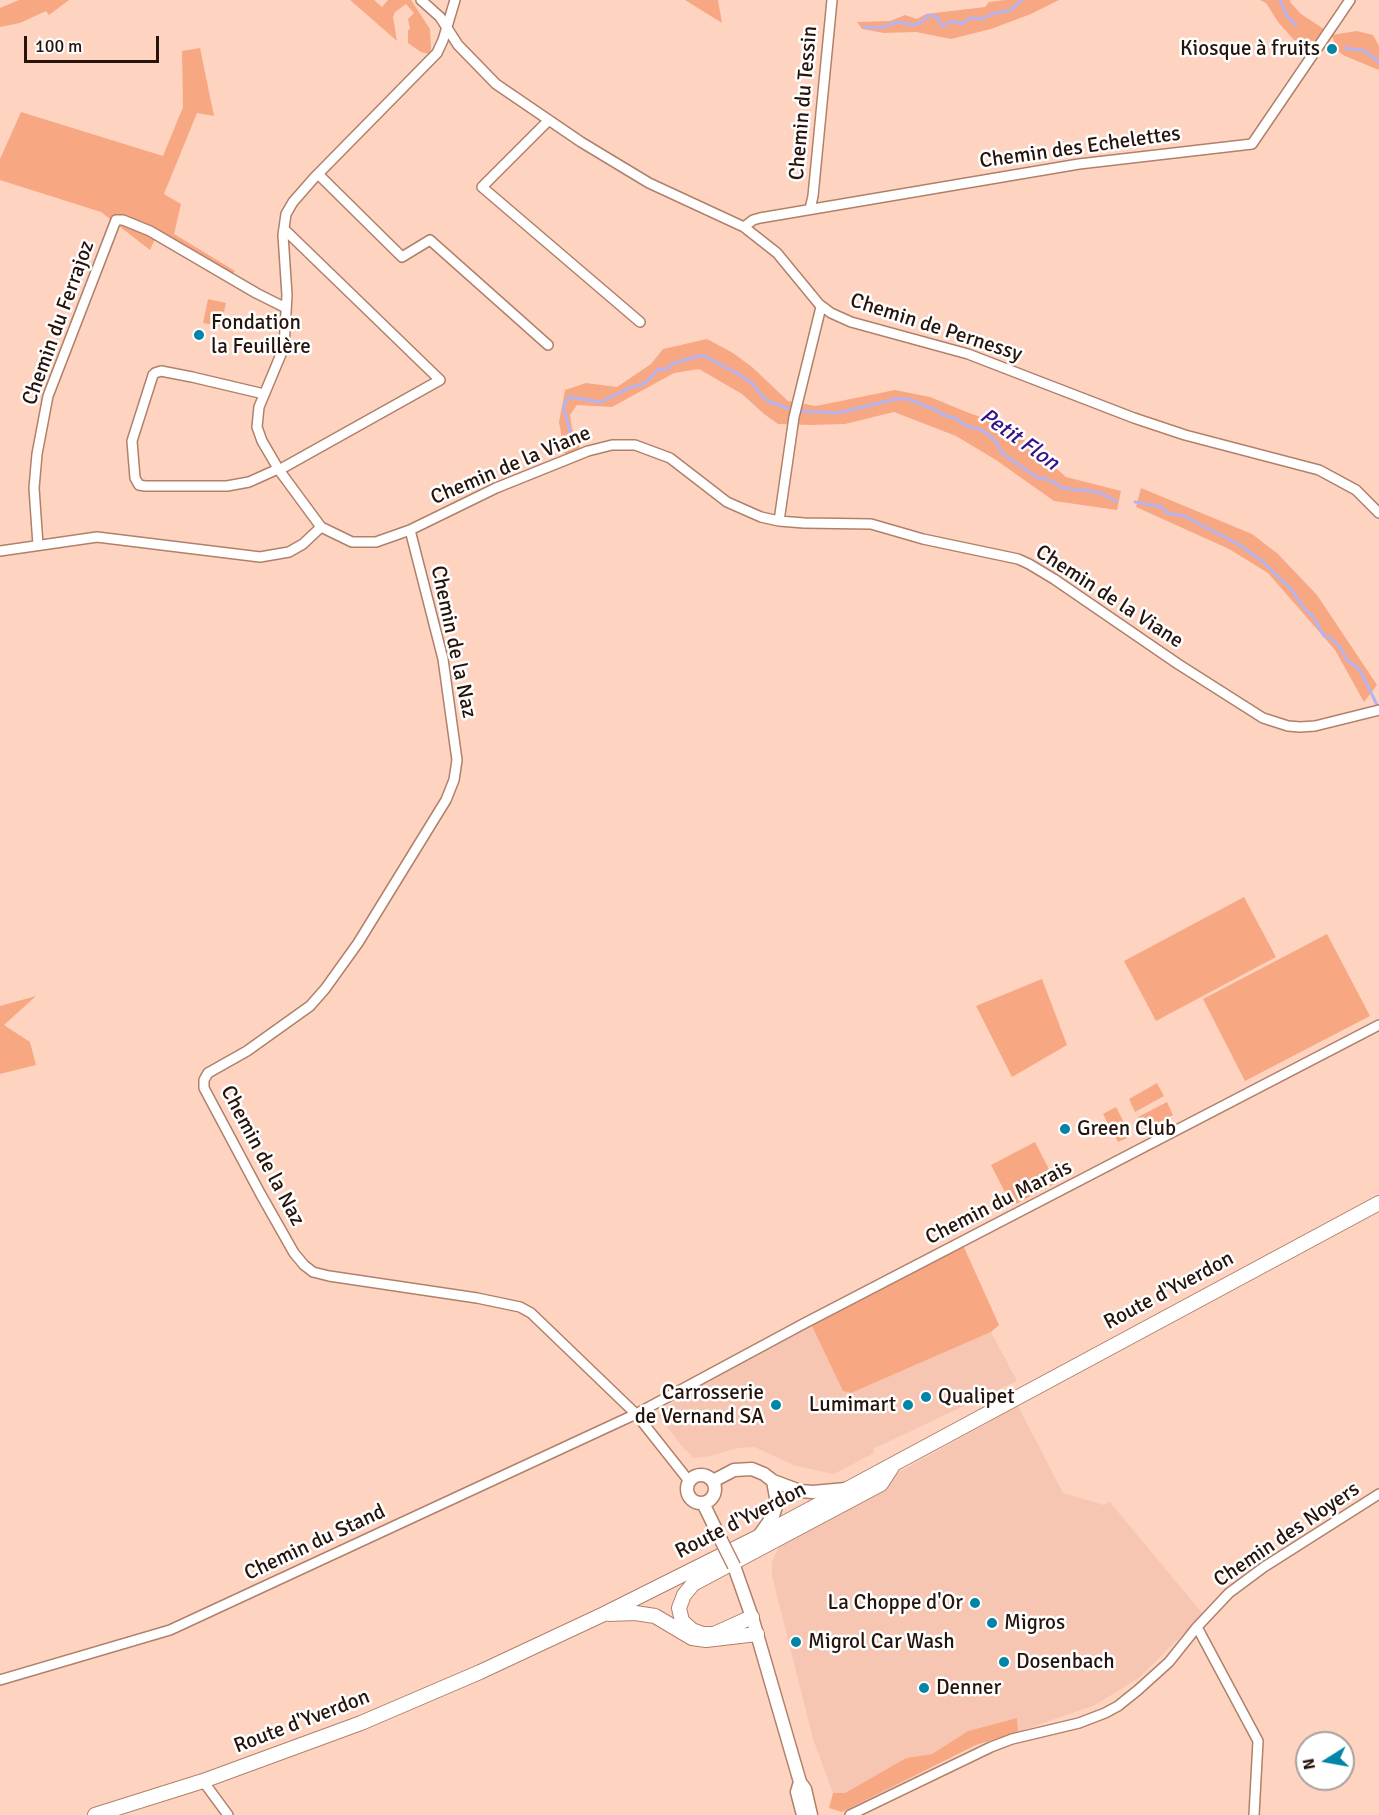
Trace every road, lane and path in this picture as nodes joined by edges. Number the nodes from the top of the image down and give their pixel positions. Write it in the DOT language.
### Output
graph roads {
  1 [pos="421,0"];
  2 [pos="455,0"];
  3 [pos="832,0"];
  4 [pos="1350,0"];
  5 [pos="446,26"];
  6 [pos="549,120"];
  7 [pos="318,174"];
  8 [pos="810,209"];
  9 [pos="744,226"];
  10 [pos="284,229"];
  11 [pos="821,307"];
  12 [pos="286,308"];
  13 [pos="640,322"];
  14 [pos="548,345"];
  15 [pos="264,394"];
  16 [pos="279,470"];
  17 [pos="1379,513"];
  18 [pos="779,521"];
  19 [pos="321,527"];
  20 [pos="410,530"];
  21 [pos="38,544"];
  22 [pos="0,551"];
  23 [pos="1379,710"];
  24 [pos="1379,1025"];
  25 [pos="1379,1203"];
  26 [pos="636,1414"];
  27 [pos="894,1464"];
  28 [pos="689,1480"];
  29 [pos="713,1481"];
  30 [pos="773,1481"];
  31 [pos="847,1489"];
  32 [pos="1379,1494"];
  33 [pos="703,1503"];
  34 [pos="758,1537"];
  35 [pos="603,1614"];
  36 [pos="752,1617"];
  37 [pos="1197,1627"];
  38 [pos="757,1634"];
  39 [pos="0,1680"];
  40 [pos="203,1781"];
  41 [pos="800,1782"];
  42 [pos="868,1812"];
  43 [pos="95,1815"];
  44 [pos="228,1815"];
  45 [pos="803,1815"];
  46 [pos="811,1815"];
  47 [pos="850,1815"];
  48 [pos="1254,1815"];
  1 -- 5 [label="street, Chemin de Pernessy"];
  2 -- 5 [label="street, Chemin de la Viane"];
  3 -- 8 [label="street, Chemin du Tessin"];
  4 -- 8 [label="street, Chemin des Echelettes"];
  5 -- 6 [label="street, Chemin de Pernessy"];
  5 -- 7 [label="street, Chemin de la Viane"];
  6 -- 9 [label="street, Chemin de Pernessy"];
  6 -- 13 [label="street"];
  7 -- 10 [label="street, Chemin de la Viane"];
  7 -- 14 [label="street"];
  8 -- 9 [label="street, Chemin des Echelettes"];
  9 -- 11 [label="street, Chemin de Pernessy"];
  10 -- 12 [label="street, Chemin de la Viane"];
  10 -- 16 [label="street"];
  11 -- 17 [label="street, Chemin de Pernessy"];
  11 -- 18 [label="street"];
  12 -- 15 [label="street, Chemin de la Viane"];
  12 -- 21 [label="street, Chemin du Ferrajoz"];
  15 -- 16 [label="street, Chemin de la Viane"];
  15 -- 16 [label="street"];
  16 -- 19 [label="street, Chemin de la Viane"];
  18 -- 20 [label="street, Chemin de la Viane"];
  18 -- 23 [label="street, Chemin de la Viane"];
  19 -- 20 [label="street, Chemin de la Viane"];
  19 -- 21 [label="street"];
  20 -- 26 [label="street, Chemin de la Naz"];
  21 -- 22 [label="street"];
  24 -- 26 [label="street, Chemin du Marais"];
  25 -- 27 [label="main road, Route d'Yverdon"];
  26 -- 28 [label="street"];
  26 -- 39 [label="street, Chemin du Stand"];
  27 -- 31 [label="main road, Route d'Yverdon"];
  27 -- 36 [label="main road"];
  28 -- 29 [label="street"];
  28 -- 33 [label="street"];
  29 -- 30 [label="street"];
  29 -- 33 [label="street"];
  30 -- 31 [label="street"];
  30 -- 34 [label="street"];
  31 -- 34 [label="main road, Route d'Yverdon"];
  32 -- 37 [label="street, Chemin des Noyers"];
  33 -- 36 [label="street, bridge"];
  34 -- 35 [label="main road, Route d'Yverdon"];
  35 -- 38 [label="main road"];
  35 -- 40 [label="main road, Route d'Yverdon"];
  36 -- 38 [label="street"];
  37 -- 42 [label="street, Chemin des Noyers"];
  37 -- 48 [label="street"];
  38 -- 41 [label="street"];
  40 -- 43 [label="main road, Route d'Yverdon"];
  40 -- 44 [label="street"];
  41 -- 45 [label="street"];
  41 -- 46 [label="street"];
  42 -- 47 [label="street, Chemin des Noyers"];
}
